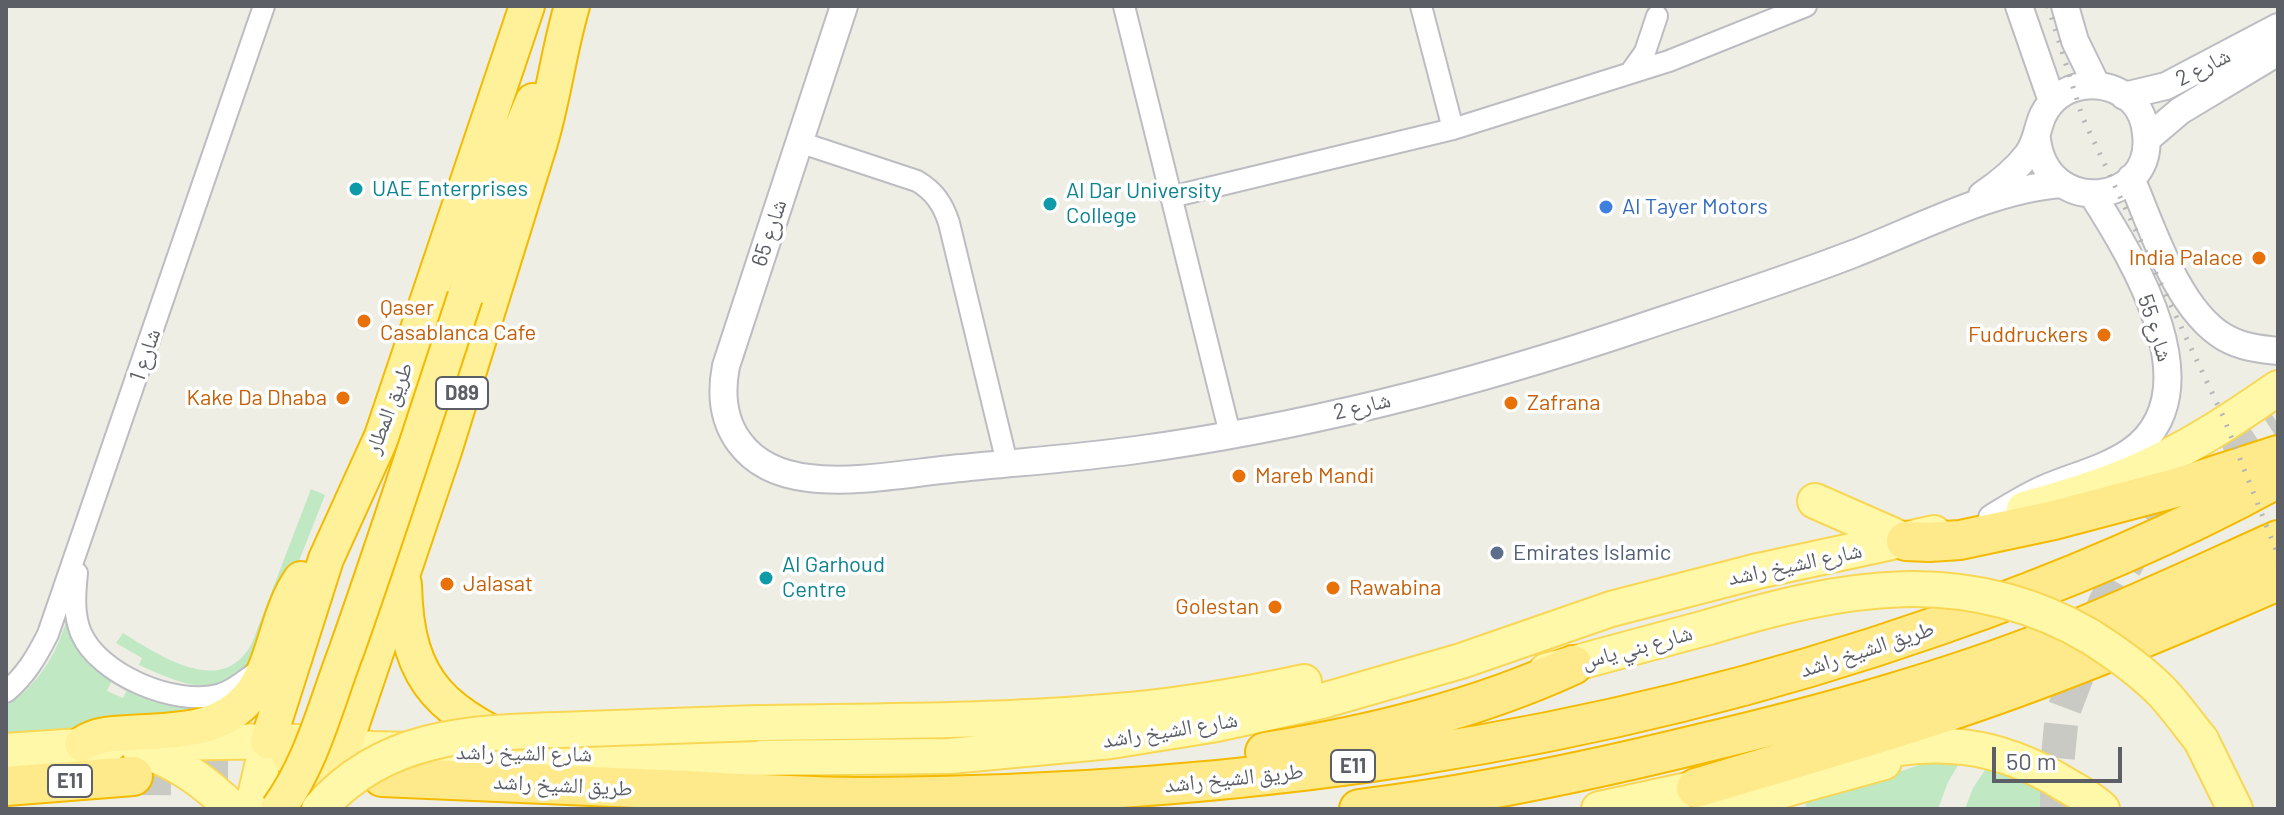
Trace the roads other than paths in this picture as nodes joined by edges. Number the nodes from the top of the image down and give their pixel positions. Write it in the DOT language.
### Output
graph roads {
  1 [pos="264,6"];
  2 [pos="500,6"];
  3 [pos="527,6"];
  4 [pos="572,6"];
  5 [pos="844,6"];
  6 [pos="1124,6"];
  7 [pos="1421,6"];
  8 [pos="1806,6"];
  9 [pos="2019,6"];
  10 [pos="2065,6"];
  11 [pos="1655,11"];
  12 [pos="2278,27"];
  13 [pos="514,46"];
  14 [pos="2278,52"];
  15 [pos="1669,61"];
  16 [pos="557,65"];
  17 [pos="1630,73"];
  18 [pos="2096,84"];
  19 [pos="2124,96"];
  20 [pos="2052,101"];
  21 [pos="1453,129"];
  22 [pos="2037,139"];
  23 [pos="2147,139"];
  24 [pos="799,142"];
  25 [pos="2131,178"];
  26 [pos="2060,184"];
  27 [pos="2092,194"];
  28 [pos="1171,197"];
  29 [pos="1952,214"];
  30 [pos="2278,351"];
  31 [pos="2278,388"];
  32 [pos="477,429"];
  33 [pos="1230,434"];
  34 [pos="382,436"];
  35 [pos="444,451"];
  36 [pos="751,455"];
  37 [pos="2278,455"];
  38 [pos="1007,463"];
  39 [pos="2278,478"];
  40 [pos="1815,501"];
  41 [pos="1992,518"];
  42 [pos="81,540"];
  43 [pos="2278,540"];
  44 [pos="1906,541"];
  45 [pos="326,559"];
  46 [pos="403,569"];
  47 [pos="2278,581"];
  48 [pos="1539,633"];
  49 [pos="1573,665"];
  50 [pos="265,666"];
  51 [pos="6,692"];
  52 [pos="276,741"];
  53 [pos="82,744"];
  54 [pos="344,747"];
  55 [pos="1965,747"];
  56 [pos="6,751"];
  57 [pos="534,753"];
  58 [pos="950,756"];
  59 [pos="127,760"];
  60 [pos="382,777"];
  61 [pos="6,786"];
  62 [pos="1151,786"];
  63 [pos="1799,797"];
  64 [pos="1706,798"];
  65 [pos="226,804"];
  66 [pos="252,809"];
  67 [pos="278,809"];
  68 [pos="286,809"];
  69 [pos="319,809"];
  70 [pos="327,809"];
  71 [pos="1359,809"];
  72 [pos="1599,809"];
  73 [pos="2102,809"];
  74 [pos="2235,809"];
  1 -- 42 [label="street, شارع 1"];
  2 -- 13 [label="highway"];
  3 -- 13 [label="highway, طريق المطار / D89"];
  4 -- 16 [label="highway, D89"];
  5 -- 24 [label="street, شارع 65"];
  6 -- 28 [label="street"];
  7 -- 21 [label="street"];
  8 -- 15 [label="street"];
  9 -- 20 [label="street"];
  10 -- 18 [label="street"];
  11 -- 15 [label="street"];
  11 -- 17 [label="street"];
  12 -- 19 [label="street, شارع 2"];
  13 -- 34 [label="highway, طريق المطار / D89"];
  14 -- 23 [label="street, شارع 2"];
  15 -- 17 [label="street"];
  16 -- 35 [label="highway, D89"];
  16 -- 67 [label="highway, bridge"];
  17 -- 21 [label="street"];
  18 -- 19 [label="street"];
  18 -- 20 [label="street"];
  19 -- 23 [label="street"];
  20 -- 22 [label="street"];
  21 -- 28 [label="street"];
  22 -- 26 [label="street"];
  22 -- 29 [label="street, شارع 2"];
  23 -- 25 [label="street"];
  24 -- 36 [label="street, شارع 65"];
  24 -- 38 [label="street"];
  25 -- 27 [label="street"];
  25 -- 30 [label="street, شارع 55"];
  26 -- 27 [label="street"];
  26 -- 29 [label="street, شارع 2"];
  27 -- 41 [label="street, شارع 55"];
  28 -- 33 [label="street"];
  29 -- 33 [label="street, شارع 2"];
  31 -- 41 [label="main road, شارع الشيخ راشد"];
  32 -- 35 [label="highway"];
  33 -- 38 [label="street, شارع 2"];
  34 -- 45 [label="highway, طريق المطار / D89"];
  34 -- 52 [label="highway"];
  35 -- 46 [label="highway, D89"];
  36 -- 38 [label="street, شارع 2"];
  37 -- 44 [label="highway"];
  39 -- 62 [label="highway, طريق الشيخ راشد / E11"];
  40 -- 44 [label="main road"];
  41 -- 44 [label="main road, شارع الشيخ راشد"];
  42 -- 50 [label="street"];
  42 -- 51 [label="street, شارع 1"];
  43 -- 71 [label="highway, E11"];
  44 -- 48 [label="main road, شارع الشيخ راشد"];
  45 -- 50 [label="highway"];
  45 -- 52 [label="highway, طريق المطار / D89"];
  46 -- 54 [label="highway, D89"];
  46 -- 57 [label="highway"];
  47 -- 64 [label="highway"];
  48 -- 58 [label="main road, شارع الشيخ راشد"];
  48 -- 69 [label="main road, bridge"];
  49 -- 58 [label="main road, شارع بني ياس"];
  49 -- 62 [label="highway"];
  49 -- 74 [label="main road, شارع بني ياس, bridge"];
  50 -- 53 [label="highway"];
  52 -- 54 [label="highway"];
  52 -- 59 [label="main road"];
  52 -- 66 [label="main road, طريق المطار / D89"];
  52 -- 68 [label="highway"];
  53 -- 56 [label="main road"];
  53 -- 59 [label="main road"];
  54 -- 57 [label="main road, شارع الشيخ راشد"];
  54 -- 70 [label="main road, D89"];
  55 -- 63 [label="main road"];
  55 -- 64 [label="main road"];
  55 -- 73 [label="main road"];
  57 -- 58 [label="main road, شارع الشيخ راشد"];
  59 -- 61 [label="highway, E11"];
  59 -- 65 [label="main road"];
  60 -- 62 [label="highway, طريق الشيخ راشد / E11"];
  63 -- 64 [label="main road"];
  64 -- 72 [label="main road"];
}
